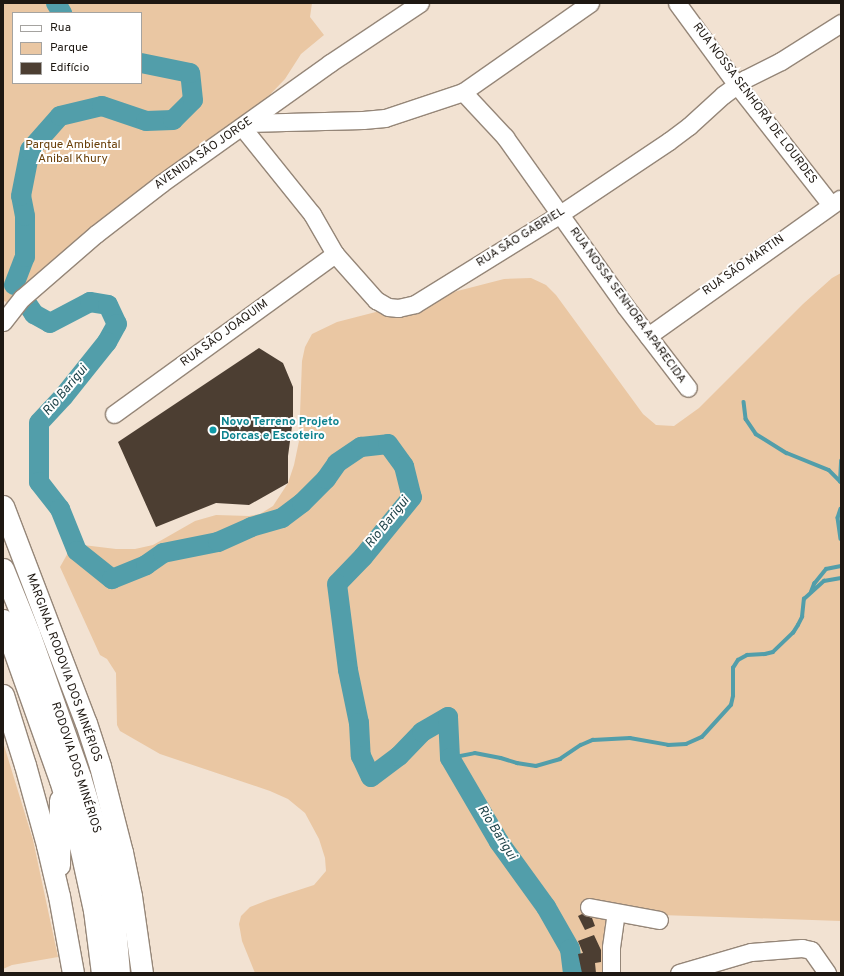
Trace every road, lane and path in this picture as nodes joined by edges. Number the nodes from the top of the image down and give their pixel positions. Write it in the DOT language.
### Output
graph roads {
  1 [pos="420,3"];
  2 [pos="590,3"];
  3 [pos="677,3"];
  4 [pos="399,9"];
  5 [pos="841,23"];
  6 [pos="737,85"];
  7 [pos="463,92"];
  8 [pos="245,125"];
  9 [pos="836,202"];
  10 [pos="560,214"];
  11 [pos="335,254"];
  12 [pos="3,322"];
  13 [pos="648,336"];
  14 [pos="688,388"];
  15 [pos="114,414"];
  16 [pos="3,506"];
  17 [pos="3,569"];
  18 [pos="3,620"];
  19 [pos="3,695"];
  20 [pos="60,780"];
  21 [pos="59,896"];
  22 [pos="589,907"];
  23 [pos="616,912"];
  24 [pos="659,920"];
  25 [pos="73,973"];
  26 [pos="102,973"];
  27 [pos="119,973"];
  28 [pos="142,973"];
  29 [pos="611,973"];
  30 [pos="679,973"];
  31 [pos="827,973"];
  1 -- 4 [label="street, AVENIDA SÃO JORGE"];
  2 -- 7 [label="street"];
  3 -- 6 [label="street, RUA NOSSA SENHORA DE LOURDES"];
  4 -- 8 [label="street, AVENIDA SÃO JORGE"];
  5 -- 6 [label="street, RUA SÃO GABRIEL"];
  6 -- 9 [label="street, RUA NOSSA SENHORA DE LOURDES"];
  6 -- 10 [label="street, RUA SÃO GABRIEL"];
  7 -- 8 [label="street"];
  7 -- 10 [label="street, RUA NOSSA SENHORA APARECIDA"];
  8 -- 11 [label="street, RUA SÃO GABRIEL"];
  8 -- 12 [label="street, AVENIDA SÃO JORGE"];
  9 -- 13 [label="street, RUA SÃO MARTIN"];
  10 -- 11 [label="street, RUA SÃO GABRIEL"];
  10 -- 13 [label="street, RUA NOSSA SENHORA APARECIDA"];
  11 -- 15 [label="street, RUA SÃO JOAQUIM"];
  13 -- 14 [label="street, RUA NOSSA SENHORA APARECIDA"];
  16 -- 28 [label="main road, MARGINAL RODOVIA DOS MINÉRIOS"];
  17 -- 27 [label="main road, RODOVIA DOS MINÉRIOS"];
  18 -- 20 [label="main road, RODOVIA DOS MINÉRIOS"];
  19 -- 21 [label="main road"];
  20 -- 21 [label="main road"];
  20 -- 26 [label="main road, RODOVIA DOS MINÉRIOS"];
  21 -- 25 [label="main road"];
  22 -- 23 [label="street"];
  23 -- 24 [label="street"];
  23 -- 29 [label="street"];
  30 -- 31 [label="street"];
}
